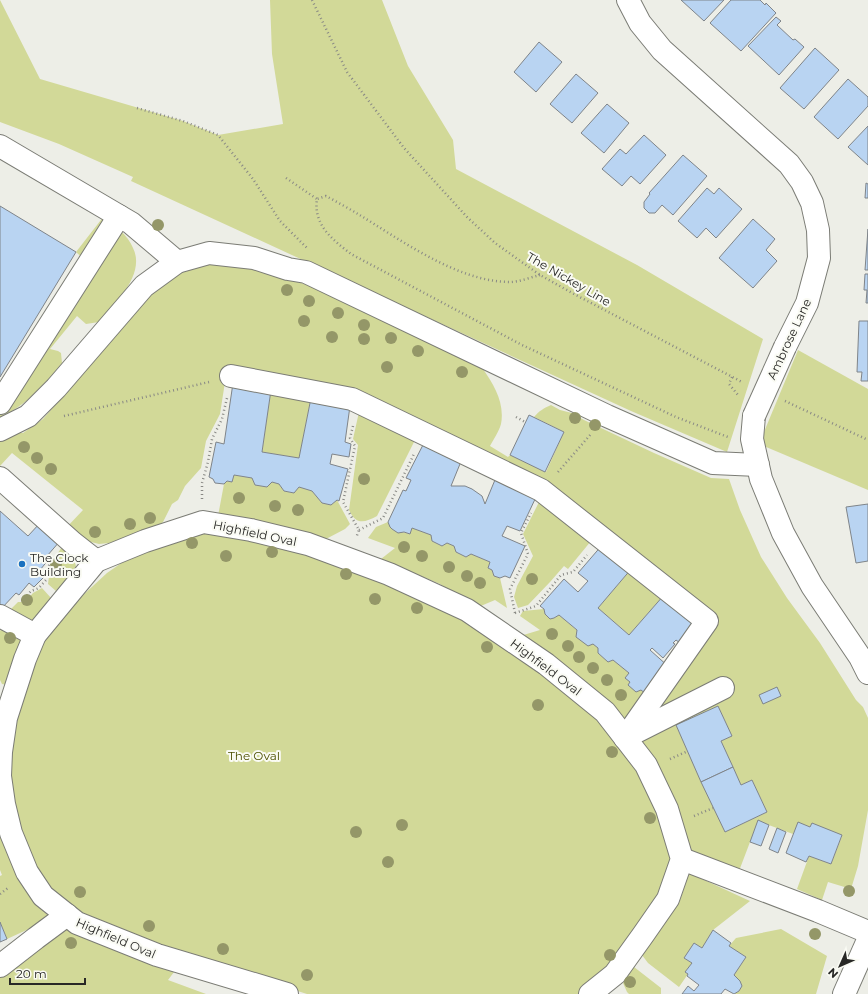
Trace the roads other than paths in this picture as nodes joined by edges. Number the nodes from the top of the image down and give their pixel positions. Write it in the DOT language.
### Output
graph roads {
  1 [pos="628,0"];
  2 [pos="0,146"];
  3 [pos="119,216"];
  4 [pos="177,262"];
  5 [pos="231,376"];
  6 [pos="0,403"];
  7 [pos="0,430"];
  8 [pos="758,465"];
  9 [pos="0,478"];
  10 [pos="96,561"];
  11 [pos="0,616"];
  12 [pos="35,635"];
  13 [pos="868,673"];
  14 [pos="723,688"];
  15 [pos="625,738"];
  16 [pos="0,753"];
  17 [pos="682,859"];
  18 [pos="67,915"];
  19 [pos="868,932"];
  20 [pos="868,940"];
  21 [pos="0,966"];
  22 [pos="287,994"];
  23 [pos="590,994"];
  24 [pos="844,994"];
  1 -- 8 [label="street, Ambrose Lane, bridge"];
  2 -- 3 [label="street"];
  3 -- 4 [label="street"];
  3 -- 6 [label="street"];
  4 -- 7 [label="street"];
  4 -- 8 [label="street"];
  5 -- 15 [label="street"];
  8 -- 13 [label="street, Ambrose Lane"];
  9 -- 10 [label="street"];
  10 -- 12 [label="street, Highfield Oval"];
  10 -- 15 [label="street, Highfield Oval"];
  11 -- 12 [label="street"];
  12 -- 16 [label="street, Highfield Oval"];
  14 -- 15 [label="street"];
  15 -- 17 [label="street, Highfield Oval"];
  16 -- 18 [label="street, Highfield Oval"];
  17 -- 19 [label="street"];
  17 -- 23 [label="street"];
  18 -- 21 [label="street"];
  18 -- 22 [label="street, Highfield Oval"];
  20 -- 24 [label="street"];
}
